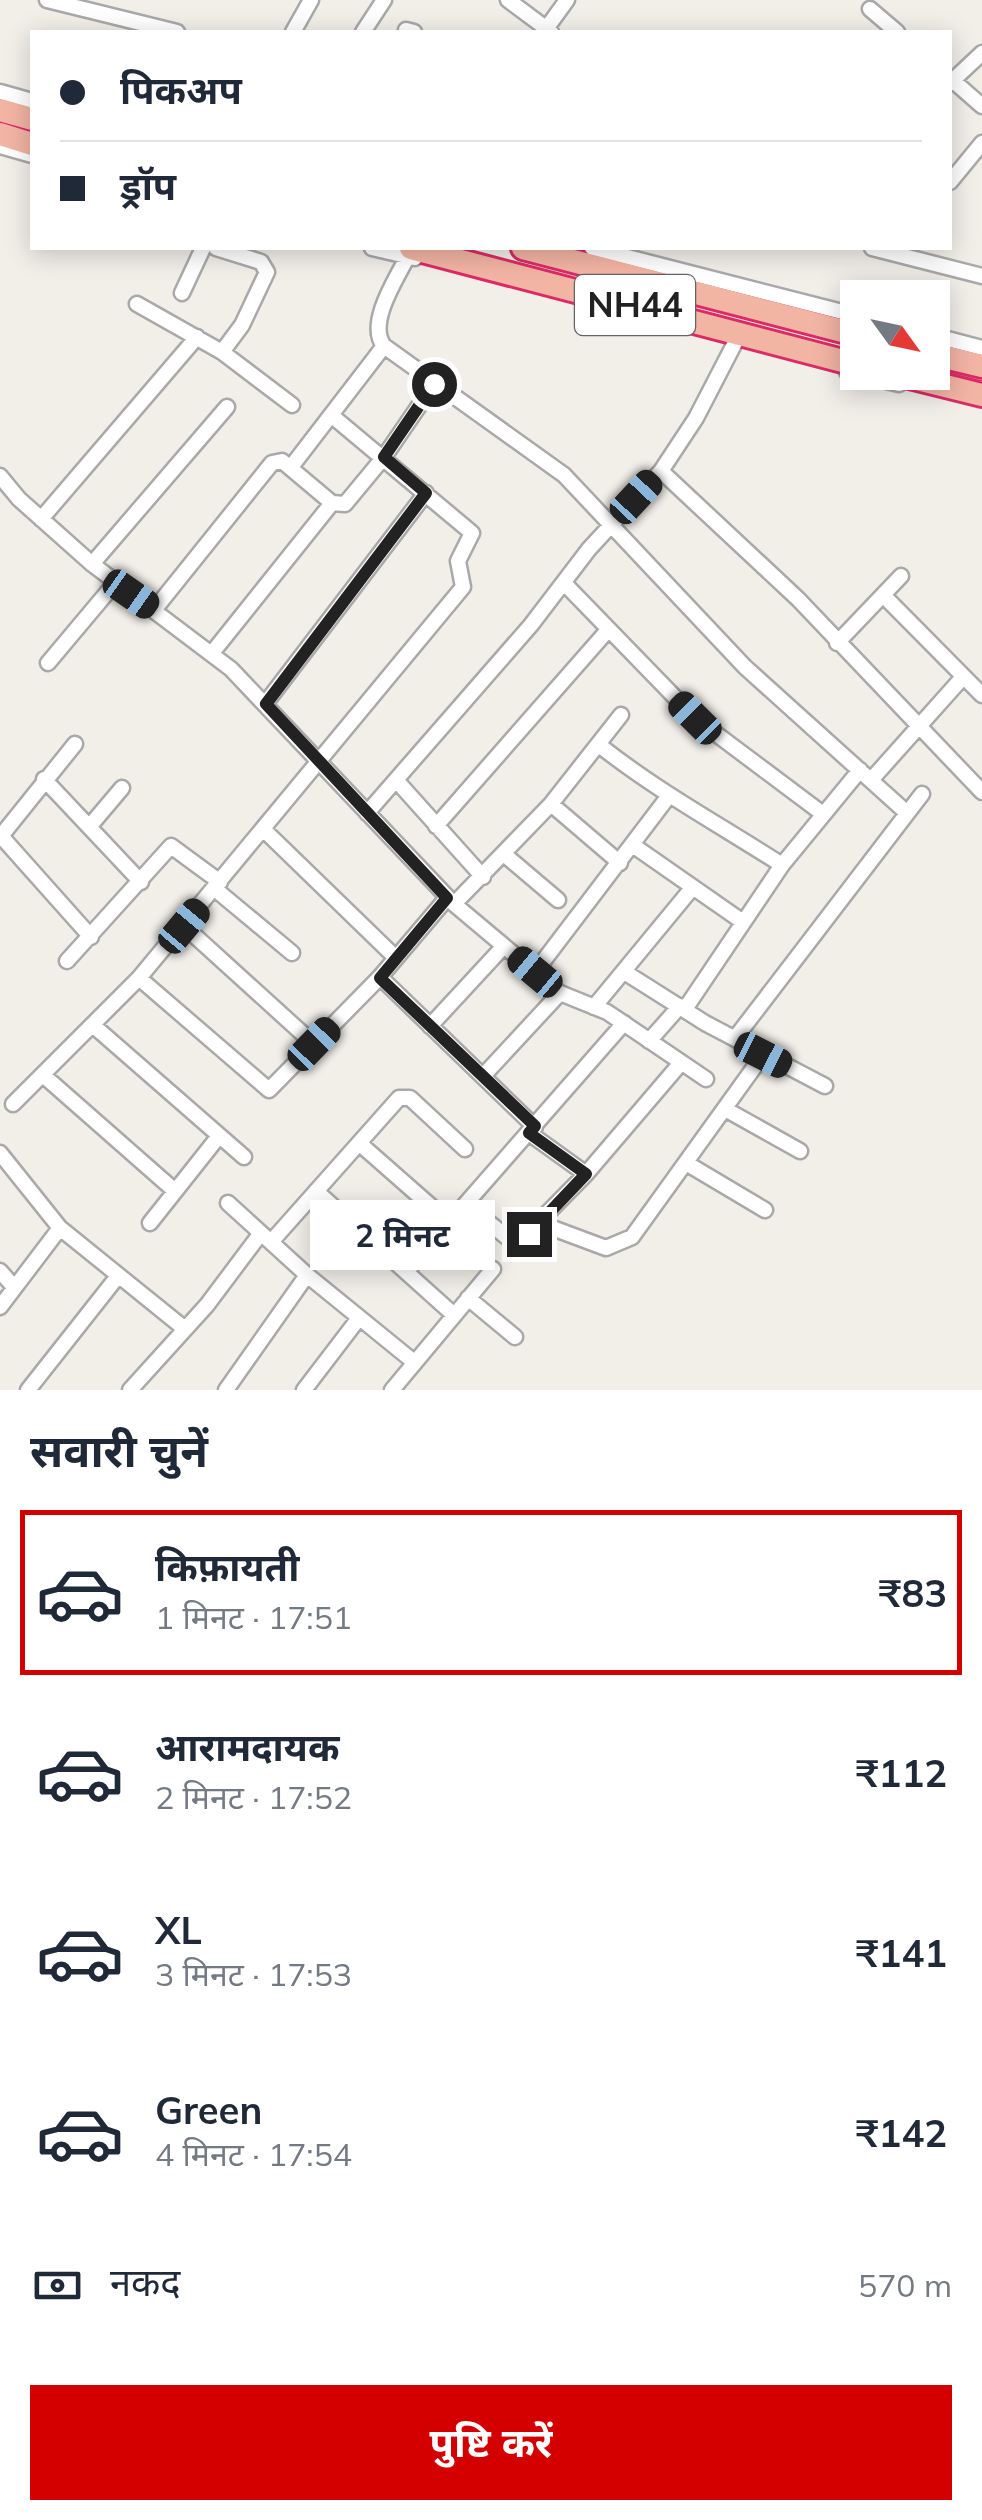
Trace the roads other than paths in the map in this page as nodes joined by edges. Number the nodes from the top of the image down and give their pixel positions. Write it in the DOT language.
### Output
graph roads {
  1 [pos="47,0"];
  2 [pos="311,0"];
  3 [pos="384,0"];
  4 [pos="508,0"];
  5 [pos="566,0"];
  6 [pos="870,9"];
  7 [pos="169,30"];
  8 [pos="294,30"];
  9 [pos="364,30"];
  10 [pos="548,30"];
  11 [pos="895,30"];
  12 [pos="982,53"];
  13 [pos="952,80"];
  14 [pos="952,82"];
  15 [pos="0,92"];
  16 [pos="30,100"];
  17 [pos="982,106"];
  18 [pos="0,110"];
  19 [pos="30,118"];
  20 [pos="0,134"];
  21 [pos="982,142"];
  22 [pos="30,143"];
  23 [pos="0,146"];
  24 [pos="30,155"];
  25 [pos="952,180"];
  26 [pos="202,250"];
  27 [pos="222,250"];
  28 [pos="410,250"];
  29 [pos="531,250"];
  30 [pos="600,250"];
  31 [pos="900,251"];
  32 [pos="982,276"];
  33 [pos="182,293"];
  34 [pos="137,304"];
  35 [pos="840,311"];
  36 [pos="840,331"];
  37 [pos="196,337"];
  38 [pos="737,338"];
  39 [pos="950,340"];
  40 [pos="384,346"];
  41 [pos="982,348"];
  42 [pos="222,352"];
  43 [pos="950,358"];
  44 [pos="840,361"];
  45 [pos="982,366"];
  46 [pos="434,384"];
  47 [pos="950,386"];
  48 [pos="982,394"];
  49 [pos="292,405"];
  50 [pos="982,405"];
  51 [pos="227,408"];
  52 [pos="331,415"];
  53 [pos="384,457"];
  54 [pos="291,467"];
  55 [pos="661,471"];
  56 [pos="0,476"];
  57 [pos="426,493"];
  58 [pos="332,503"];
  59 [pos="41,519"];
  60 [pos="612,523"];
  61 [pos="92,564"];
  62 [pos="901,576"];
  63 [pos="116,582"];
  64 [pos="564,583"];
  65 [pos="882,595"];
  66 [pos="154,610"];
  67 [pos="608,630"];
  68 [pos="837,643"];
  69 [pos="212,652"];
  70 [pos="48,663"];
  71 [pos="963,677"];
  72 [pos="982,696"];
  73 [pos="266,704"];
  74 [pos="621,715"];
  75 [pos="916,727"];
  76 [pos="75,744"];
  77 [pos="599,745"];
  78 [pos="320,762"];
  79 [pos="865,775"];
  80 [pos="44,779"];
  81 [pos="396,780"];
  82 [pos="122,788"];
  83 [pos="982,792"];
  84 [pos="922,794"];
  85 [pos="668,797"];
  86 [pos="550,804"];
  87 [pos="367,813"];
  88 [pos="907,813"];
  89 [pos="823,814"];
  90 [pos="436,826"];
  91 [pos="89,827"];
  92 [pos="264,829"];
  93 [pos="634,846"];
  94 [pos="505,855"];
  95 [pos="620,864"];
  96 [pos="782,865"];
  97 [pos="483,876"];
  98 [pos="142,882"];
  99 [pos="218,886"];
  100 [pos="692,887"];
  101 [pos="558,900"];
  102 [pos="451,901"];
  103 [pos="744,922"];
  104 [pos="184,926"];
  105 [pos="91,937"];
  106 [pos="504,946"];
  107 [pos="292,953"];
  108 [pos="396,958"];
  109 [pos="67,961"];
  110 [pos="535,972"];
  111 [pos="626,973"];
  112 [pos="139,978"];
  113 [pos="380,978"];
  114 [pos="560,993"];
  115 [pos="594,1007"];
  116 [pos="682,1008"];
  117 [pos="624,1023"];
  118 [pos="95,1026"];
  119 [pos="430,1026"];
  120 [pos="736,1037"];
  121 [pos="649,1041"];
  122 [pos="314,1044"];
  123 [pos="763,1055"];
  124 [pos="680,1064"];
  125 [pos="43,1075"];
  126 [pos="483,1076"];
  127 [pos="706,1079"];
  128 [pos="825,1086"];
  129 [pos="12,1104"];
  130 [pos="725,1109"];
  131 [pos="532,1130"];
  132 [pos="219,1136"];
  133 [pos="359,1143"];
  134 [pos="466,1149"];
  135 [pos="800,1151"];
  136 [pos="0,1153"];
  137 [pos="244,1157"];
  138 [pos="686,1164"];
  139 [pos="586,1174"];
  140 [pos="176,1191"];
  141 [pos="316,1191"];
  142 [pos="228,1202"];
  143 [pos="466,1204"];
  144 [pos="765,1210"];
  145 [pos="150,1223"];
  146 [pos="450,1223"];
  147 [pos="539,1223"];
  148 [pos="60,1228"];
  149 [pos="266,1238"];
  150 [pos="493,1269"];
  151 [pos="0,1271"];
  152 [pos="406,1272"];
  153 [pos="307,1275"];
  154 [pos="118,1276"];
  155 [pos="14,1287"];
  156 [pos="468,1298"];
  157 [pos="0,1307"];
  158 [pos="454,1315"];
  159 [pos="359,1318"];
  160 [pos="184,1329"];
  161 [pos="515,1337"];
  162 [pos="414,1362"];
  163 [pos="28,1390"];
  164 [pos="130,1390"];
  165 [pos="226,1390"];
  166 [pos="304,1390"];
  167 [pos="392,1390"];
  1 -- 7 [label="street"];
  2 -- 8 [label="street"];
  3 -- 9 [label="street"];
  4 -- 10 [label="street"];
  5 -- 10 [label="street"];
  6 -- 11 [label="street"];
  12 -- 13 [label="street"];
  14 -- 17 [label="street"];
  15 -- 16 [label="street"];
  18 -- 19 [label="highway"];
  20 -- 22 [label="highway"];
  21 -- 25 [label="street"];
  23 -- 24 [label="street"];
  26 -- 33 [label="street"];
  27 -- 42 [label="street"];
  28 -- 38 [label="highway, NH44"];
  28 -- 40 [label="street"];
  29 -- 36 [label="highway, NH44"];
  30 -- 35 [label="street"];
  31 -- 32 [label="street"];
  34 -- 37 [label="street"];
  37 -- 42 [label="street"];
  37 -- 59 [label="street"];
  38 -- 44 [label="highway, NH44"];
  38 -- 50 [label="street"];
  38 -- 55 [label="street"];
  39 -- 41 [label="street"];
  40 -- 46 [label="street"];
  40 -- 52 [label="street"];
  42 -- 49 [label="street"];
  43 -- 45 [label="highway"];
  46 -- 53 [label="street"];
  46 -- 60 [label="street"];
  47 -- 48 [label="highway"];
  51 -- 61 [label="street"];
  52 -- 53 [label="street"];
  52 -- 54 [label="street"];
  53 -- 57 [label="street"];
  53 -- 58 [label="street"];
  54 -- 58 [label="street"];
  54 -- 66 [label="street"];
  55 -- 60 [label="street"];
  55 -- 68 [label="street"];
  56 -- 59 [label="street"];
  57 -- 73 [label="street"];
  57 -- 78 [label="street"];
  58 -- 69 [label="street"];
  59 -- 61 [label="street"];
  60 -- 64 [label="street"];
  60 -- 79 [label="street"];
  61 -- 63 [label="street"];
  62 -- 65 [label="street"];
  63 -- 66 [label="street"];
  63 -- 70 [label="street"];
  64 -- 67 [label="street"];
  64 -- 81 [label="street"];
  65 -- 68 [label="street"];
  65 -- 71 [label="street"];
  66 -- 69 [label="street"];
  67 -- 89 [label="street"];
  67 -- 90 [label="street"];
  68 -- 75 [label="street"];
  69 -- 73 [label="street"];
  71 -- 72 [label="street"];
  71 -- 75 [label="street"];
  73 -- 78 [label="street"];
  74 -- 77 [label="street"];
  75 -- 79 [label="street"];
  75 -- 83 [label="street"];
  76 -- 80 [label="street"];
  77 -- 85 [label="street"];
  77 -- 86 [label="street"];
  78 -- 87 [label="street"];
  78 -- 92 [label="street"];
  79 -- 88 [label="street"];
  79 -- 89 [label="street"];
  80 -- 91 [label="street"];
  80 -- 105 [label="street"];
  81 -- 87 [label="street"];
  81 -- 90 [label="street"];
  82 -- 91 [label="street"];
  84 -- 88 [label="street"];
  85 -- 93 [label="street"];
  85 -- 96 [label="street"];
  86 -- 94 [label="street"];
  86 -- 95 [label="street"];
  87 -- 102 [label="street"];
  88 -- 120 [label="street"];
  89 -- 96 [label="street"];
  90 -- 97 [label="street"];
  91 -- 98 [label="street"];
  92 -- 99 [label="street"];
  92 -- 108 [label="street"];
  93 -- 95 [label="street"];
  93 -- 100 [label="street"];
  94 -- 97 [label="street"];
  94 -- 101 [label="street"];
  95 -- 110 [label="street"];
  96 -- 103 [label="street"];
  97 -- 102 [label="street"];
  98 -- 99 [label="street"];
  98 -- 105 [label="street"];
  99 -- 104 [label="street"];
  99 -- 107 [label="street"];
  100 -- 103 [label="street"];
  100 -- 111 [label="street"];
  102 -- 106 [label="street"];
  102 -- 108 [label="street"];
  103 -- 116 [label="street"];
  104 -- 112 [label="street"];
  104 -- 122 [label="street"];
  105 -- 109 [label="street"];
  106 -- 110 [label="street"];
  106 -- 119 [label="street"];
  108 -- 113 [label="street"];
  110 -- 114 [label="street"];
  111 -- 115 [label="street"];
  111 -- 116 [label="street"];
  112 -- 118 [label="street"];
  112 -- 122 [label="street"];
  113 -- 119 [label="street"];
  113 -- 122 [label="street"];
  114 -- 115 [label="street"];
  114 -- 126 [label="street"];
  115 -- 117 [label="street"];
  116 -- 120 [label="street"];
  116 -- 121 [label="street"];
  117 -- 121 [label="street"];
  117 -- 131 [label="street"];
  118 -- 125 [label="street"];
  118 -- 132 [label="street"];
  119 -- 126 [label="street"];
  120 -- 123 [label="street"];
  121 -- 124 [label="street"];
  123 -- 128 [label="street"];
  123 -- 130 [label="street"];
  124 -- 127 [label="street"];
  124 -- 139 [label="street"];
  125 -- 129 [label="street"];
  125 -- 140 [label="street"];
  126 -- 131 [label="street"];
  130 -- 135 [label="street"];
  130 -- 138 [label="street"];
  131 -- 139 [label="street"];
  131 -- 143 [label="street"];
  132 -- 137 [label="street"];
  132 -- 140 [label="street"];
  133 -- 134 [label="street"];
  133 -- 141 [label="street"];
  133 -- 146 [label="street"];
  136 -- 148 [label="street"];
  138 -- 144 [label="street"];
  138 -- 147 [label="street"];
  139 -- 147 [label="street"];
  140 -- 145 [label="street"];
  141 -- 149 [label="street"];
  141 -- 152 [label="street"];
  142 -- 149 [label="street"];
  143 -- 146 [label="street"];
  143 -- 147 [label="street"];
  146 -- 152 [label="street"];
  148 -- 154 [label="street"];
  148 -- 155 [label="street"];
  149 -- 153 [label="street"];
  149 -- 160 [label="street"];
  150 -- 156 [label="street"];
  151 -- 155 [label="street"];
  152 -- 158 [label="street"];
  153 -- 159 [label="street"];
  153 -- 165 [label="street"];
  154 -- 160 [label="street"];
  154 -- 163 [label="street"];
  155 -- 157 [label="street"];
  156 -- 158 [label="street"];
  156 -- 161 [label="street"];
  158 -- 162 [label="street"];
  159 -- 162 [label="street"];
  159 -- 166 [label="street"];
  160 -- 164 [label="street"];
  162 -- 167 [label="street"];
}
